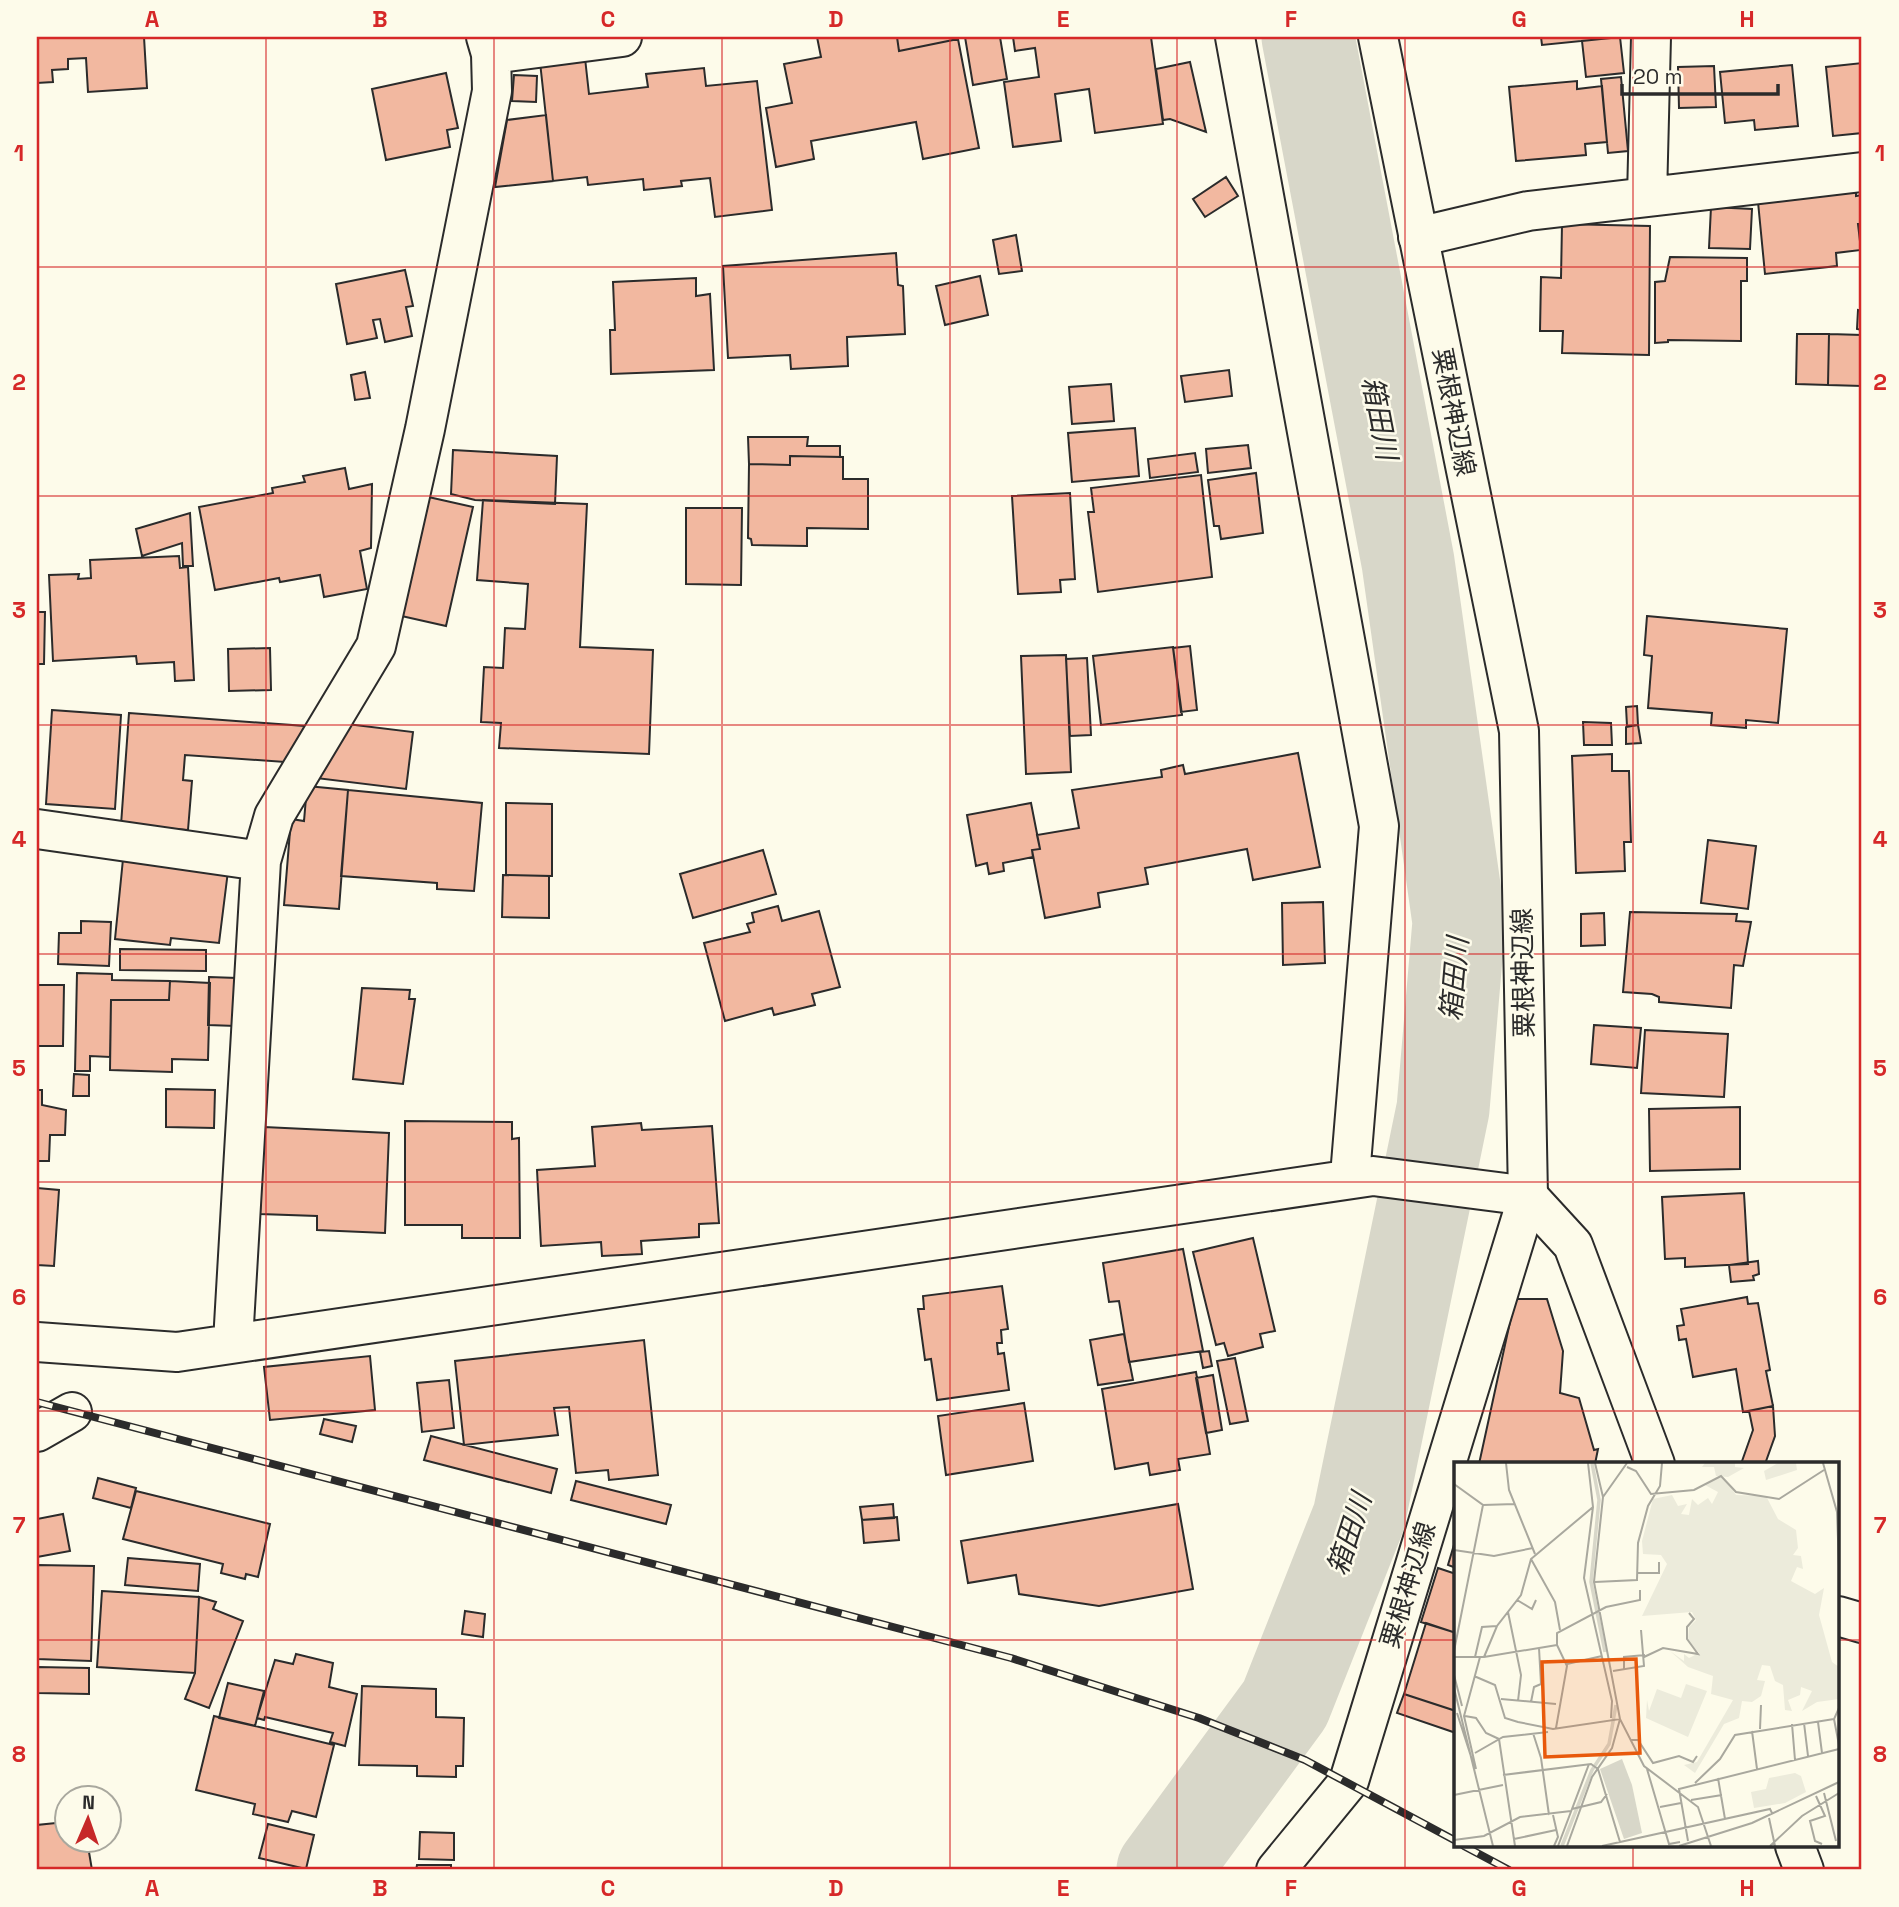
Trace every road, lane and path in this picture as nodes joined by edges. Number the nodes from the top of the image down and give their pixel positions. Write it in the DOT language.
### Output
graph roads {
  1 [pos="622,37"];
  2 [pos="1235,37"];
  3 [pos="1378,37"];
  4 [pos="1651,37"];
  5 [pos="489,46"];
  6 [pos="1862,172"];
  7 [pos="1647,197"];
  8 [pos="1418,237"];
  9 [pos="37,829"];
  10 [pos="261,861"];
  11 [pos="1361,1176"];
  12 [pos="1517,1193"];
  13 [pos="37,1342"];
  14 [pos="233,1342"];
  15 [pos="72,1412"];
  16 [pos="37,1432"];
  17 [pos="1654,1462"];
  18 [pos="1840,1617"];
  19 [pos="1862,1623"];
  20 [pos="1796,1848"];
  21 [pos="1276,1870"];
  22 [pos="1804,1870"];
  1 -- 5 [label="street"];
  2 -- 11 [label="street"];
  3 -- 8 [label="street, 粟根神辺線"];
  4 -- 7 [label="street"];
  5 -- 10 [label="street"];
  6 -- 7 [label="street"];
  7 -- 8 [label="street"];
  8 -- 12 [label="street, 粟根神辺線"];
  9 -- 10 [label="street"];
  10 -- 14 [label="street"];
  11 -- 12 [label="street"];
  11 -- 14 [label="street"];
  12 -- 17 [label="street"];
  12 -- 21 [label="street, 粟根神辺線"];
  13 -- 14 [label="street"];
  15 -- 16 [label="street"];
  18 -- 19 [label="street"];
  20 -- 22 [label="street"];
}
